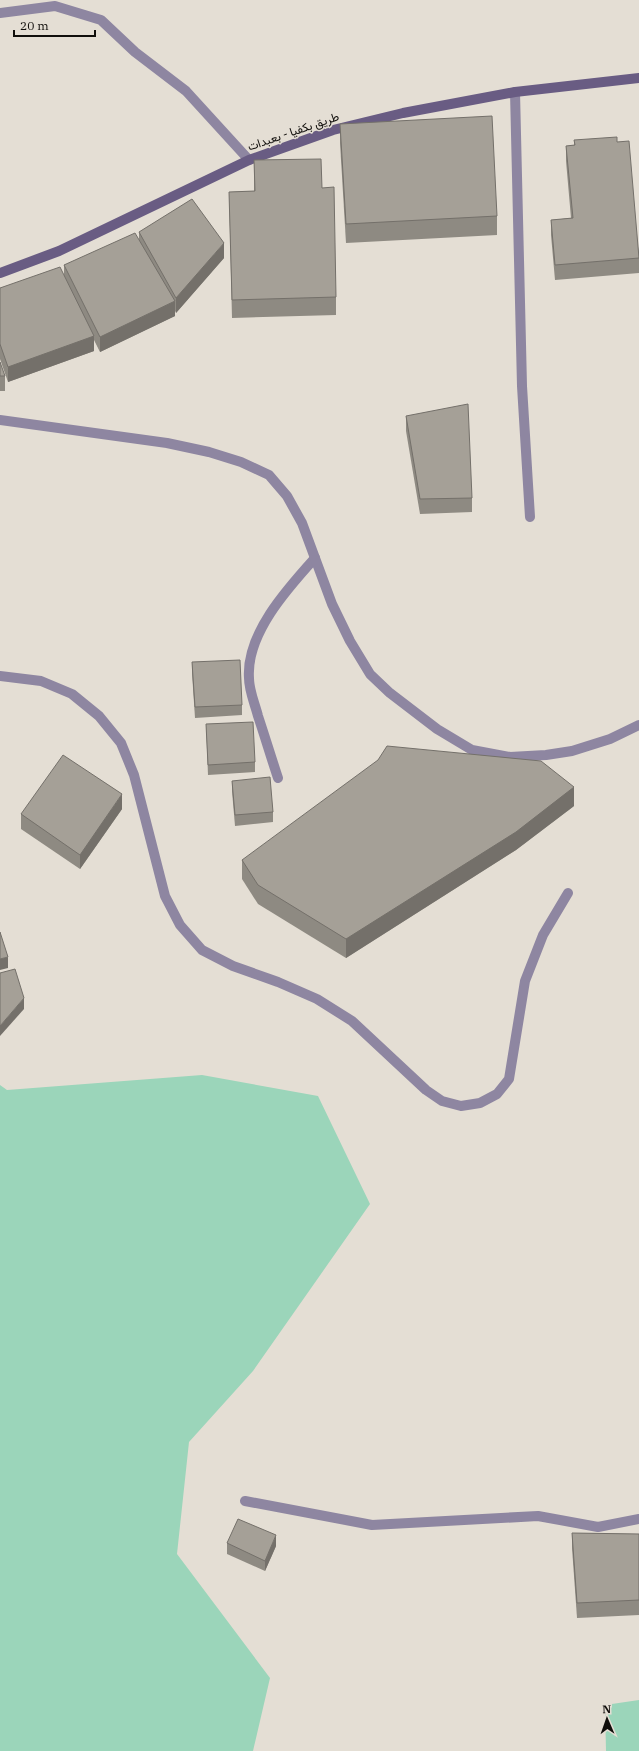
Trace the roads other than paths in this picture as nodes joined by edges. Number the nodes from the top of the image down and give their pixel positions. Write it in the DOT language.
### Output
graph roads {
  1 [pos="0,13"];
  2 [pos="639,78"];
  3 [pos="515,92"];
  4 [pos="249,160"];
  5 [pos="0,273"];
  6 [pos="0,420"];
  7 [pos="530,517"];
  8 [pos="315,558"];
  9 [pos="0,676"];
  10 [pos="639,725"];
  11 [pos="278,778"];
  12 [pos="568,893"];
  13 [pos="245,1501"];
  14 [pos="639,1520"];
  1 -- 4 [label="street"];
  2 -- 3 [label="main road, طريق بكفيا - بعبدات"];
  3 -- 4 [label="main road, طريق بكفيا - بعبدات"];
  3 -- 7 [label="street"];
  4 -- 5 [label="main road, طريق بكفيا - بعبدات"];
  6 -- 8 [label="street"];
  8 -- 10 [label="street"];
  8 -- 11 [label="street"];
  9 -- 12 [label="street"];
  13 -- 14 [label="street"];
}
